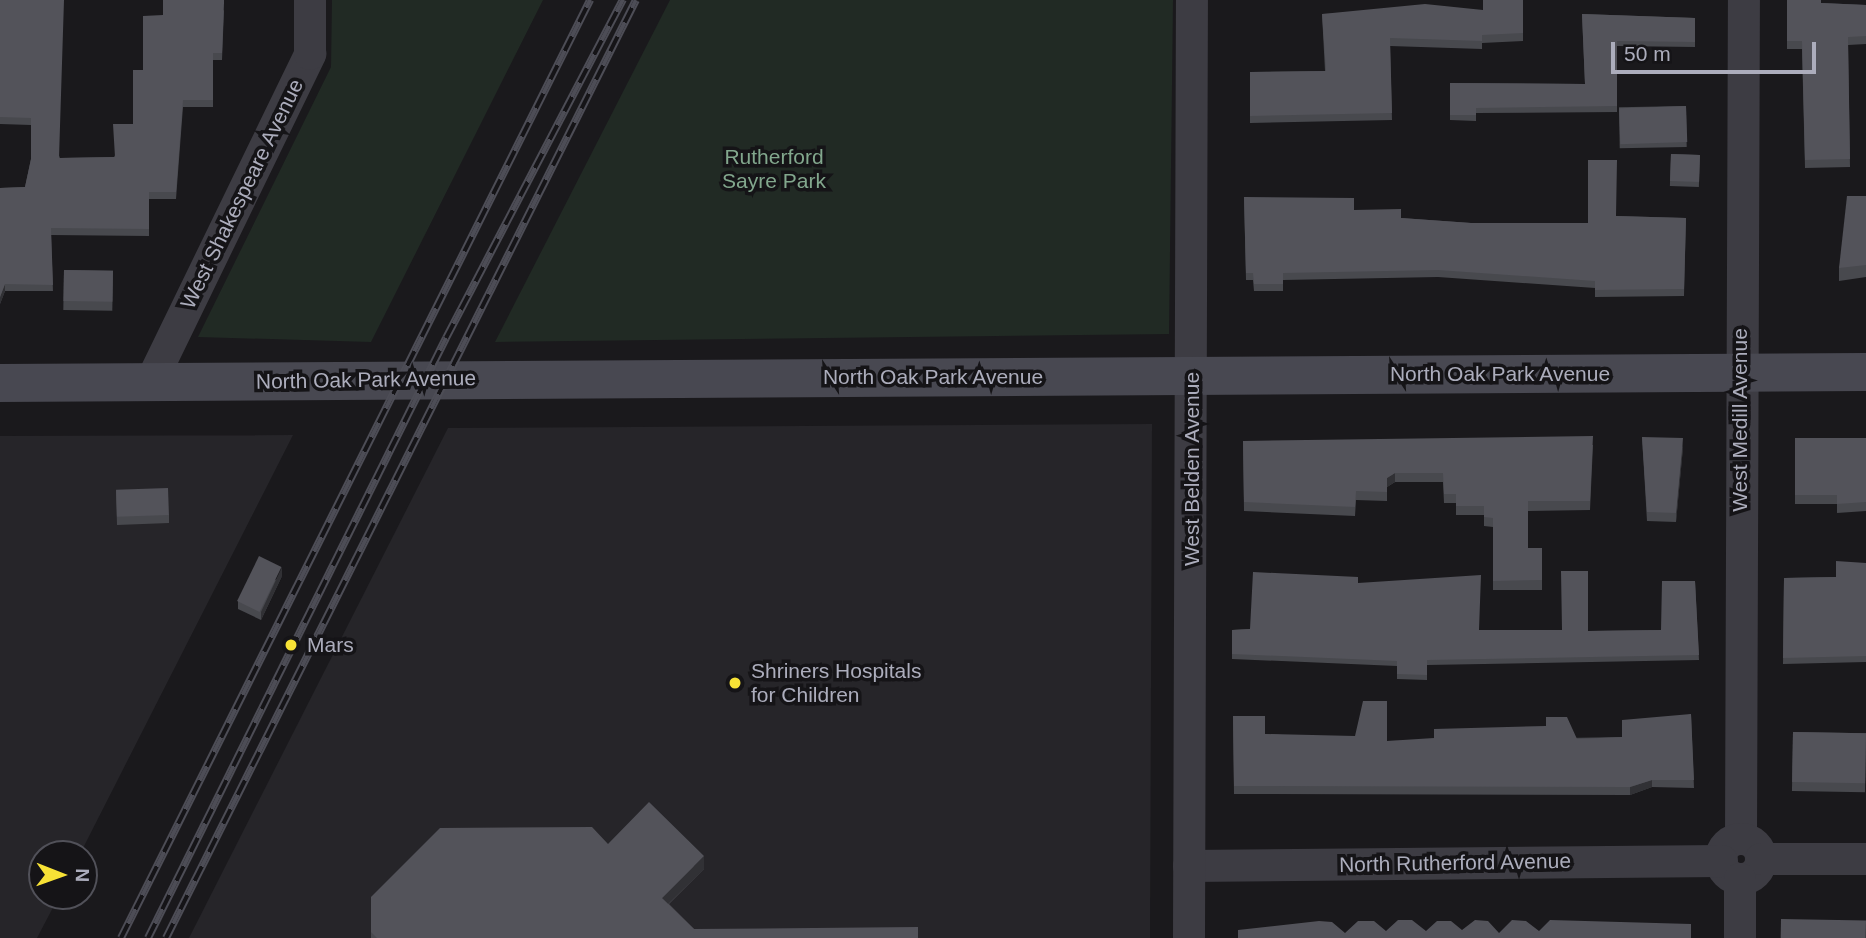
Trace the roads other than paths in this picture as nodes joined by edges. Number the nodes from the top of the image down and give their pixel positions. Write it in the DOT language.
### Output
graph roads {
  1 [pos="310,0"];
  2 [pos="1192,0"];
  3 [pos="1744,0"];
  4 [pos="1866,372"];
  5 [pos="1740,373"];
  6 [pos="1193,376"];
  7 [pos="151,382"];
  8 [pos="0,383"];
  9 [pos="1741,859"];
  10 [pos="1866,859"];
  11 [pos="1189,866"];
  12 [pos="1189,938"];
  13 [pos="1740,938"];
  1 -- 7 [label="street, West Shakespeare Avenue"];
  2 -- 6 [label="street, West Belden Avenue"];
  3 -- 5 [label="street, West Medill Avenue"];
  4 -- 5 [label="street, North Oak Park Avenue"];
  5 -- 6 [label="street, North Oak Park Avenue"];
  5 -- 9 [label="street, West Medill Avenue"];
  6 -- 7 [label="street, North Oak Park Avenue"];
  6 -- 11 [label="street, West Belden Avenue"];
  7 -- 8 [label="street, North Oak Park Avenue"];
  9 -- 10 [label="street, North Rutherford Avenue"];
  9 -- 11 [label="street, North Rutherford Avenue"];
  9 -- 13 [label="street, West Medill Avenue"];
  11 -- 12 [label="street, West Belden Avenue"];
}
